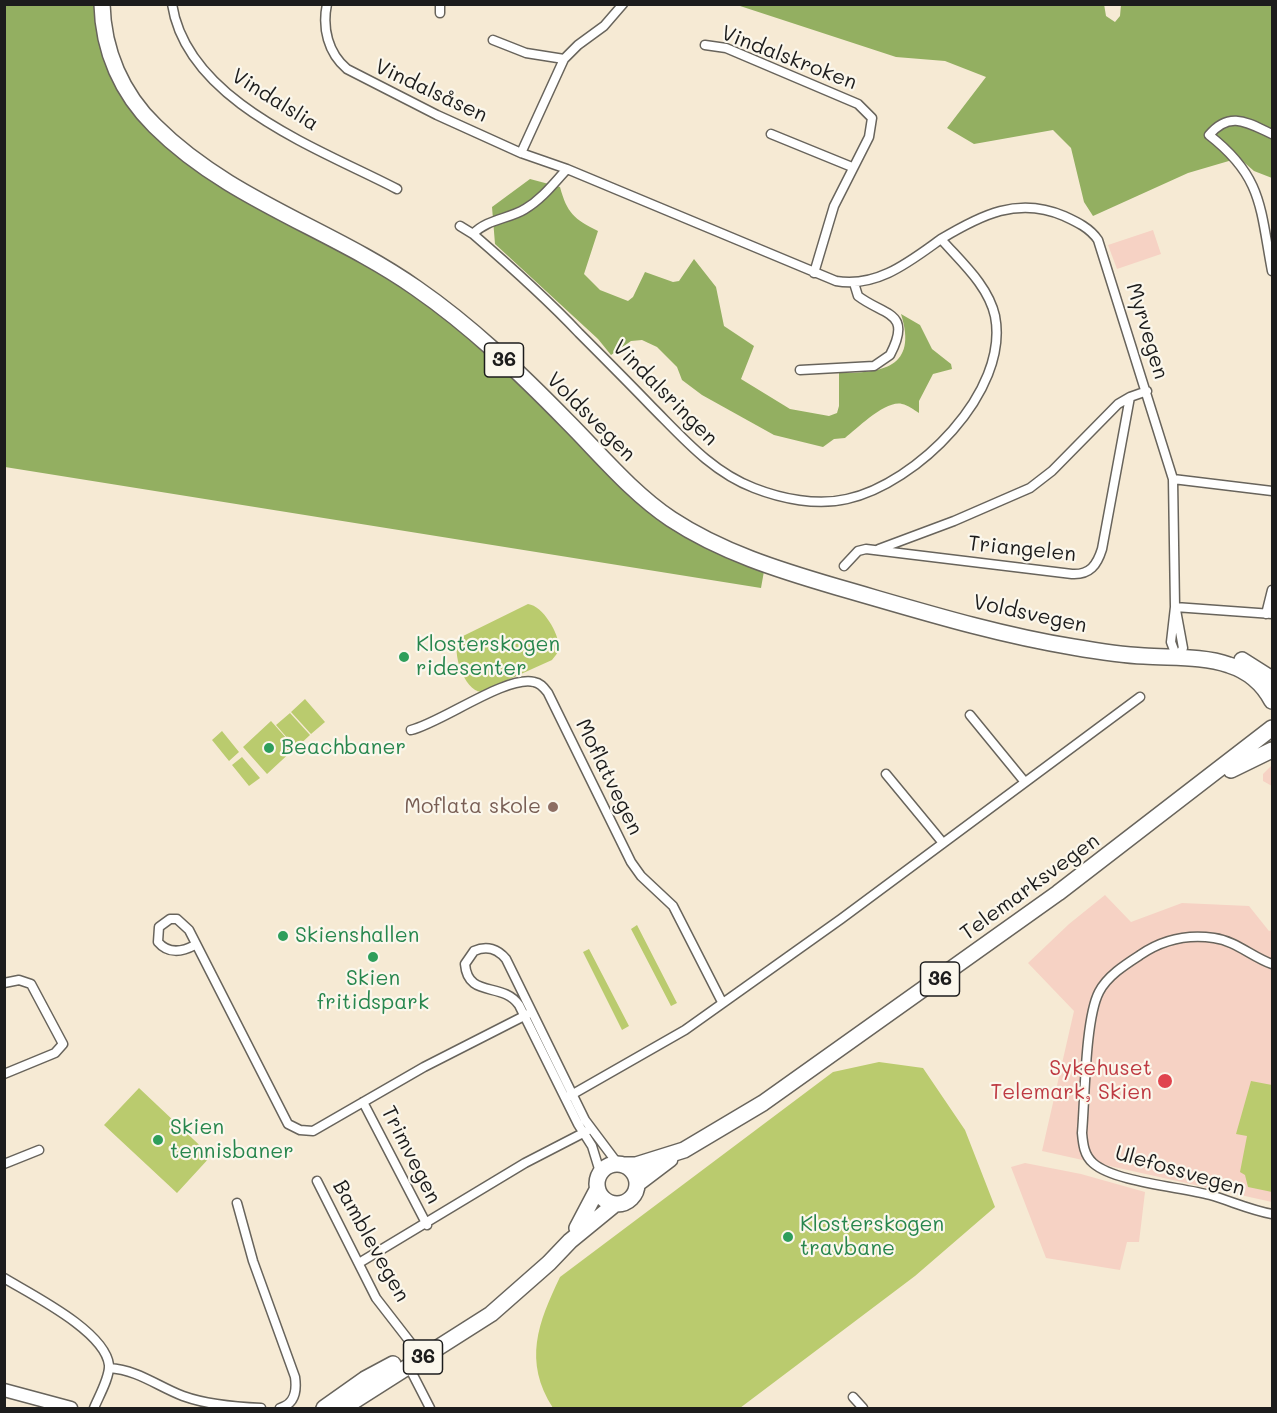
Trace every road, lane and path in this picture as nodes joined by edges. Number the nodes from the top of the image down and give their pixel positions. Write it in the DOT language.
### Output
graph roads {
  1 [pos="102,4"];
  2 [pos="172,4"];
  3 [pos="327,4"];
  4 [pos="623,4"];
  5 [pos="493,40"];
  6 [pos="705,45"];
  7 [pos="564,59"];
  8 [pos="771,134"];
  9 [pos="1272,134"];
  10 [pos="521,153"];
  11 [pos="852,167"];
  12 [pos="567,169"];
  13 [pos="398,189"];
  14 [pos="460,226"];
  15 [pos="473,234"];
  16 [pos="941,239"];
  17 [pos="1272,271"];
  18 [pos="814,273"];
  19 [pos="854,283"];
  20 [pos="800,370"];
  21 [pos="1147,391"];
  22 [pos="1130,397"];
  23 [pos="1173,479"];
  24 [pos="1272,491"];
  25 [pos="879,549"];
  26 [pos="844,566"];
  27 [pos="1272,590"];
  28 [pos="1175,607"];
  29 [pos="1269,614"];
  30 [pos="1178,651"];
  31 [pos="1272,680"];
  32 [pos="1140,697"];
  33 [pos="1272,701"];
  34 [pos="970,714"];
  35 [pos="1272,728"];
  36 [pos="411,730"];
  37 [pos="1272,750"];
  38 [pos="886,774"];
  39 [pos="1024,781"];
  40 [pos="1192,792"];
  41 [pos="943,843"];
  42 [pos="195,945"];
  43 [pos="1272,964"];
  44 [pos="4,983"];
  45 [pos="722,1002"];
  46 [pos="528,1014"];
  47 [pos="4,1074"];
  48 [pos="570,1096"];
  49 [pos="363,1102"];
  50 [pos="587,1131"];
  51 [pos="39,1150"];
  52 [pos="680,1152"];
  53 [pos="4,1164"];
  54 [pos="621,1164"];
  55 [pos="600,1172"];
  56 [pos="317,1181"];
  57 [pos="637,1184"];
  58 [pos="597,1190"];
  59 [pos="237,1203"];
  60 [pos="614,1204"];
  61 [pos="1272,1214"];
  62 [pos="427,1225"];
  63 [pos="570,1241"];
  64 [pos="359,1263"];
  65 [pos="4,1278"];
  66 [pos="499,1303"];
  67 [pos="414,1347"];
  68 [pos="109,1368"];
  69 [pos="411,1371"];
  70 [pos="4,1390"];
  71 [pos="854,1397"];
  72 [pos="70,1408"];
  73 [pos="94,1408"];
  74 [pos="261,1408"];
  75 [pos="280,1408"];
  76 [pos="324,1408"];
  77 [pos="343,1408"];
  78 [pos="430,1408"];
  79 [pos="863,1408"];
  1 -- 30 [label="highway, Voldsvegen / 36"];
  2 -- 13 [label="street, Vindalslia"];
  3 -- 10 [label="street, Vindalsåsen"];
  4 -- 7 [label="street"];
  5 -- 7 [label="street"];
  6 -- 11 [label="street, Vindalskroken"];
  7 -- 10 [label="street"];
  8 -- 11 [label="street"];
  9 -- 17 [label="street"];
  10 -- 12 [label="street, Vindalsåsen"];
  11 -- 18 [label="street, Vindalskroken"];
  12 -- 15 [label="street"];
  12 -- 18 [label="street"];
  14 -- 15 [label="street, Vindalsringen"];
  15 -- 16 [label="street, Vindalsringen"];
  16 -- 19 [label="street"];
  16 -- 21 [label="street, Myrvegen"];
  18 -- 19 [label="street"];
  19 -- 20 [label="street"];
  21 -- 22 [label="street, Triangelen"];
  21 -- 23 [label="street, Myrvegen"];
  22 -- 25 [label="street, Triangelen"];
  22 -- 25 [label="street, Triangelen"];
  23 -- 24 [label="street"];
  23 -- 28 [label="street, Myrvegen"];
  25 -- 26 [label="street, Triangelen"];
  27 -- 29 [label="street"];
  28 -- 29 [label="street"];
  28 -- 30 [label="street, Myrvegen"];
  30 -- 31 [label="highway, Voldsvegen / 36"];
  30 -- 33 [label="highway, Voldsvegen / 36"];
  32 -- 39 [label="street"];
  34 -- 39 [label="street"];
  35 -- 40 [label="highway, Telemarksvegen / 36"];
  36 -- 45 [label="street, Moflatvegen"];
  37 -- 40 [label="highway, Telemarksvegen / 36"];
  38 -- 41 [label="street"];
  39 -- 41 [label="street"];
  40 -- 52 [label="highway, Telemarksvegen / 36"];
  41 -- 45 [label="street"];
  42 -- 42 [label="street"];
  42 -- 49 [label="street"];
  43 -- 61 [label="street, Ulefossvegen"];
  44 -- 47 [label="street"];
  45 -- 48 [label="street"];
  46 -- 46 [label="street"];
  46 -- 48 [label="street"];
  46 -- 49 [label="street"];
  48 -- 50 [label="street"];
  49 -- 62 [label="street, Trimvegen"];
  50 -- 54 [label="street"];
  50 -- 55 [label="street"];
  50 -- 62 [label="street"];
  51 -- 53 [label="street"];
  52 -- 54 [label="highway, Telemarksvegen / 36"];
  52 -- 57 [label="highway, Telemarksvegen / 36"];
  54 -- 55 [label="highway, Telemarksvegen / 36"];
  54 -- 57 [label="highway"];
  55 -- 58 [label="highway, Telemarksvegen / 36"];
  56 -- 64 [label="street, Bamblevegen"];
  57 -- 60 [label="highway, Telemarksvegen / 36"];
  58 -- 60 [label="highway"];
  58 -- 63 [label="highway, Telemarksvegen / 36"];
  59 -- 75 [label="street"];
  60 -- 63 [label="highway, Telemarksvegen / 36"];
  62 -- 64 [label="street"];
  63 -- 66 [label="highway, Telemarksvegen / 36"];
  64 -- 67 [label="street, Bamblevegen"];
  65 -- 68 [label="street"];
  66 -- 76 [label="highway, Telemarksvegen / 36"];
  66 -- 77 [label="highway, Telemarksvegen / 36"];
  68 -- 73 [label="street"];
  68 -- 74 [label="street"];
  69 -- 78 [label="street"];
  70 -- 72 [label="main road"];
  71 -- 79 [label="street"];
}
